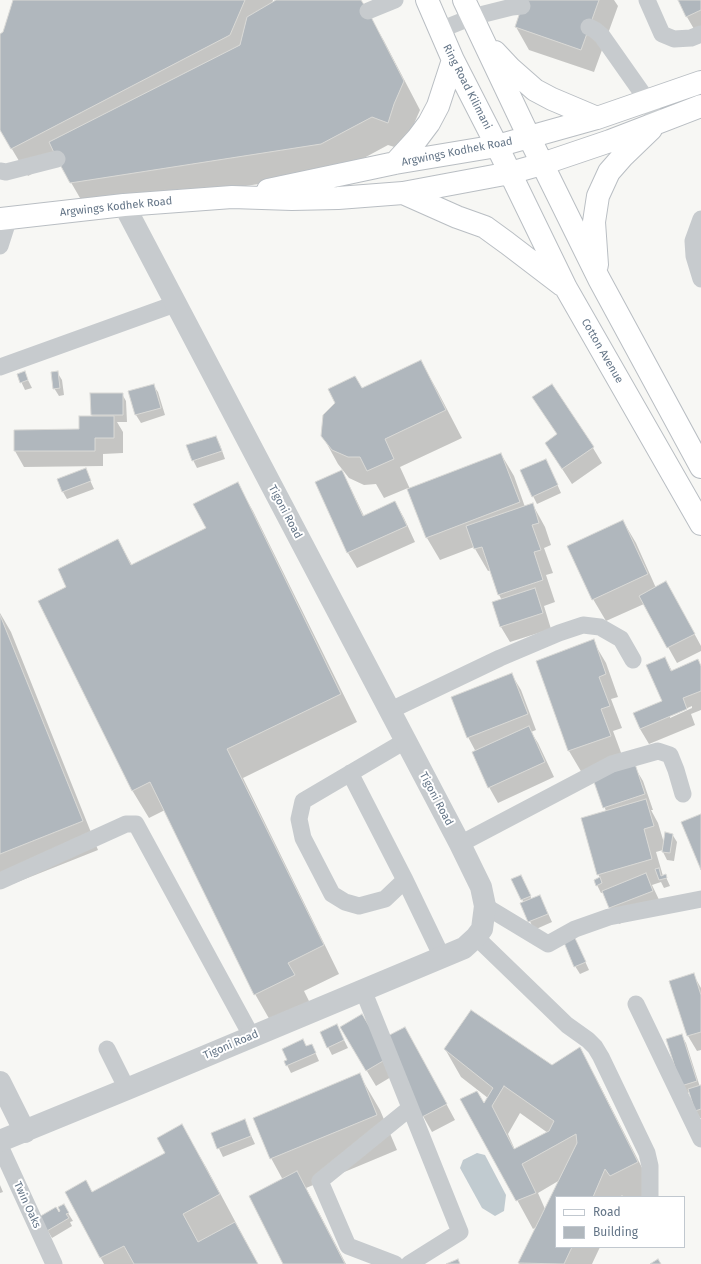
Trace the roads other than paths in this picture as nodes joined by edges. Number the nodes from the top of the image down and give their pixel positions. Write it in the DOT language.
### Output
graph roads {
  1 [pos="395,0"];
  2 [pos="427,0"];
  3 [pos="647,0"];
  4 [pos="522,6"];
  5 [pos="468,8"];
  6 [pos="368,11"];
  7 [pos="589,27"];
  8 [pos="440,30"];
  9 [pos="701,34"];
  10 [pos="481,36"];
  11 [pos="453,60"];
  12 [pos="701,82"];
  13 [pos="647,100"];
  14 [pos="701,106"];
  15 [pos="597,118"];
  16 [pos="658,122"];
  17 [pos="529,137"];
  18 [pos="497,146"];
  19 [pos="57,160"];
  20 [pos="395,164"];
  21 [pos="542,164"];
  22 [pos="0,171"];
  23 [pos="510,173"];
  24 [pos="403,193"];
  25 [pos="232,197"];
  26 [pos="124,205"];
  27 [pos="4,219"];
  28 [pos="701,219"];
  29 [pos="0,246"];
  30 [pos="599,278"];
  31 [pos="701,279"];
  32 [pos="566,288"];
  33 [pos="175,304"];
  34 [pos="0,367"];
  35 [pos="701,467"];
  36 [pos="701,524"];
  37 [pos="633,660"];
  38 [pos="389,711"];
  39 [pos="405,741"];
  40 [pos="350,773"];
  41 [pos="683,794"];
  42 [pos="460,844"];
  43 [pos="406,880"];
  44 [pos="0,881"];
  45 [pos="701,898"];
  46 [pos="485,906"];
  47 [pos="476,937"];
  48 [pos="442,957"];
  49 [pos="364,990"];
  50 [pos="636,1004"];
  51 [pos="252,1037"];
  52 [pos="107,1049"];
  53 [pos="0,1082"];
  54 [pos="127,1089"];
  55 [pos="410,1108"];
  56 [pos="25,1132"];
  57 [pos="701,1139"];
  58 [pos="0,1141"];
  59 [pos="0,1146"];
  60 [pos="650,1196"];
  61 [pos="54,1264"];
  62 [pos="395,1264"];
  63 [pos="409,1264"];
  1 -- 6 [label="lane"];
  2 -- 8 [label="main road, Ring Road Kilimani"];
  3 -- 9 [label="lane"];
  4 -- 5 [label="lane"];
  5 -- 8 [label="lane"];
  5 -- 10 [label="main road"];
  7 -- 13 [label="lane"];
  8 -- 11 [label="main road, Ring Road Kilimani"];
  10 -- 15 [label="main road"];
  10 -- 17 [label="main road"];
  11 -- 18 [label="main road, Ring Road Kilimani"];
  11 -- 20 [label="main road"];
  12 -- 13 [label="main road, Argwings Kodhek Road"];
  13 -- 15 [label="main road, Argwings Kodhek Road"];
  13 -- 16 [label="lane"];
  14 -- 16 [label="main road, Argwings Kodhek Road"];
  15 -- 17 [label="main road, Argwings Kodhek Road"];
  16 -- 21 [label="main road, Argwings Kodhek Road"];
  16 -- 30 [label="main road"];
  17 -- 18 [label="main road, Argwings Kodhek Road"];
  17 -- 21 [label="main road"];
  18 -- 20 [label="main road, Argwings Kodhek Road"];
  18 -- 23 [label="main road, Ring Road Kilimani"];
  19 -- 22 [label="lane"];
  20 -- 25 [label="main road, Argwings Kodhek Road"];
  21 -- 23 [label="main road, Argwings Kodhek Road"];
  21 -- 30 [label="main road"];
  23 -- 24 [label="main road, Argwings Kodhek Road"];
  23 -- 32 [label="main road, Cotton Avenue"];
  24 -- 25 [label="main road, Argwings Kodhek Road"];
  24 -- 32 [label="main road"];
  25 -- 26 [label="main road, Argwings Kodhek Road"];
  26 -- 27 [label="main road, Argwings Kodhek Road"];
  26 -- 33 [label="street, Tigoni Road"];
  27 -- 29 [label="lane"];
  28 -- 31 [label="lane"];
  30 -- 35 [label="main road"];
  32 -- 36 [label="main road, Cotton Avenue"];
  33 -- 34 [label="lane"];
  33 -- 38 [label="street, Tigoni Road"];
  37 -- 38 [label="lane"];
  38 -- 39 [label="street, Tigoni Road"];
  39 -- 40 [label="lane"];
  39 -- 42 [label="street, Tigoni Road"];
  40 -- 43 [label="lane"];
  40 -- 43 [label="lane"];
  41 -- 42 [label="lane"];
  42 -- 46 [label="street, Tigoni Road"];
  43 -- 48 [label="lane"];
  44 -- 51 [label="lane"];
  45 -- 46 [label="lane"];
  46 -- 47 [label="street, Tigoni Road"];
  47 -- 48 [label="street, Tigoni Road"];
  47 -- 60 [label="lane"];
  48 -- 49 [label="street, Tigoni Road"];
  49 -- 51 [label="street, Tigoni Road"];
  49 -- 55 [label="lane"];
  50 -- 57 [label="lane"];
  51 -- 54 [label="street, Tigoni Road"];
  52 -- 54 [label="lane"];
  53 -- 56 [label="street"];
  54 -- 56 [label="street, Tigoni Road"];
  55 -- 62 [label="lane"];
  55 -- 63 [label="lane"];
  56 -- 58 [label="street, Tigoni Road"];
  59 -- 61 [label="lane, Twin Oaks"];
}
